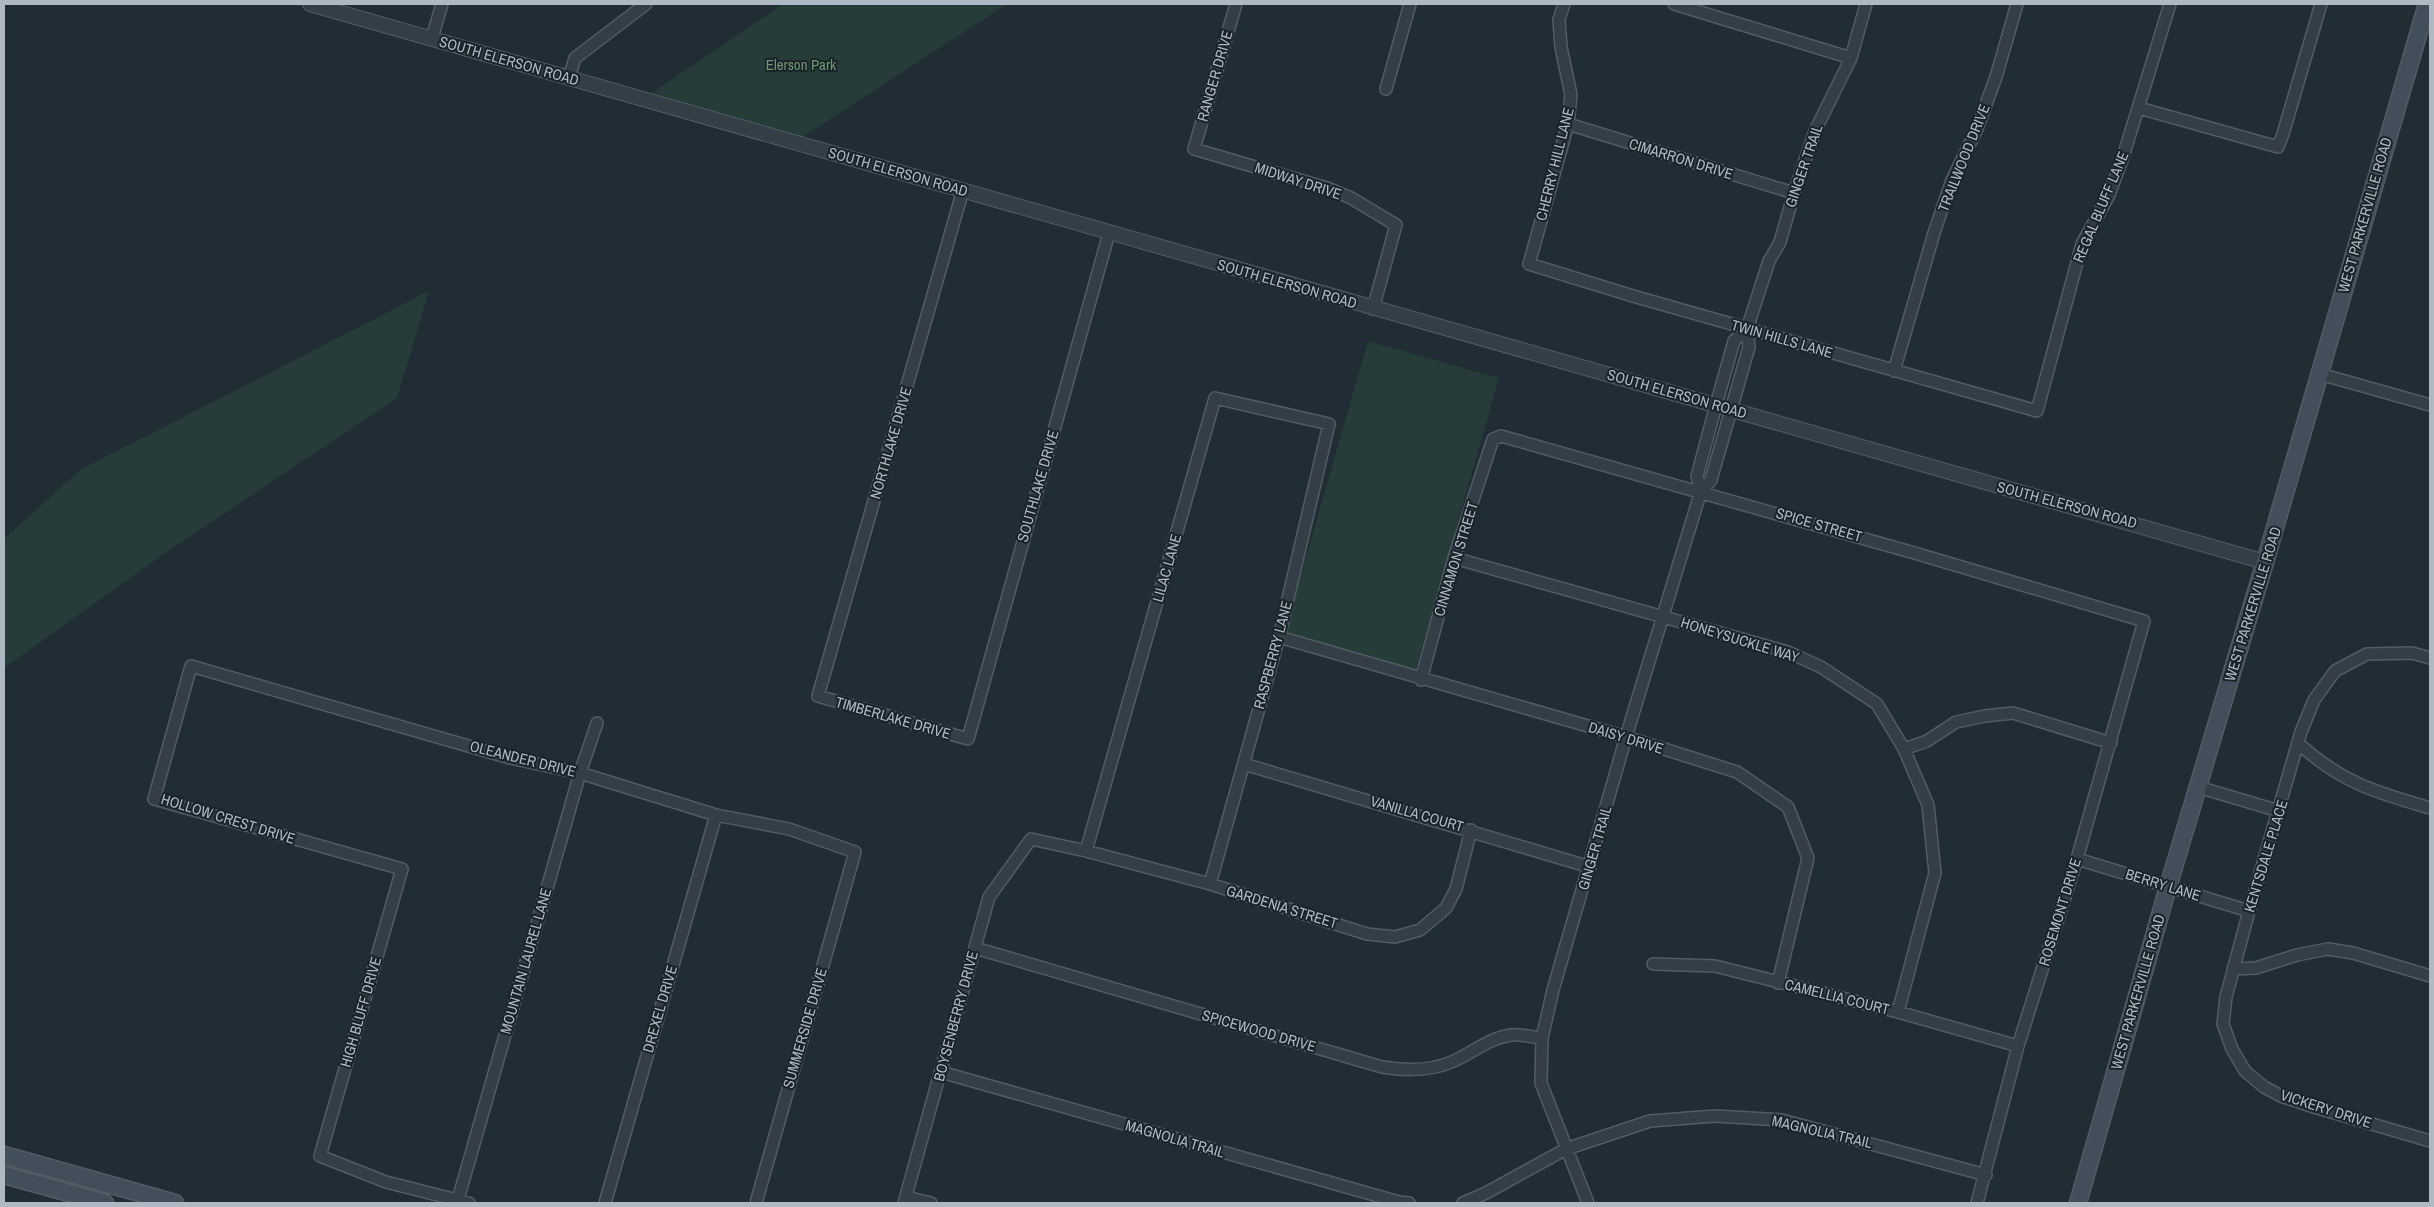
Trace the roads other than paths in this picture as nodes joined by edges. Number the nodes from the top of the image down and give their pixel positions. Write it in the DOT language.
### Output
graph roads {
  1 [pos="310,4"];
  2 [pos="442,4"];
  3 [pos="646,4"];
  4 [pos="1236,4"];
  5 [pos="1410,4"];
  6 [pos="1564,4"];
  7 [pos="1674,4"];
  8 [pos="1714,4"];
  9 [pos="1866,4"];
  10 [pos="2017,4"];
  11 [pos="2170,4"];
  12 [pos="2321,4"];
  13 [pos="2427,4"];
  14 [pos="1710,16"];
  15 [pos="432,38"];
  16 [pos="1851,58"];
  17 [pos="569,78"];
  18 [pos="1386,89"];
  19 [pos="2139,108"];
  20 [pos="1568,124"];
  21 [pos="1194,149"];
  22 [pos="963,190"];
  23 [pos="1794,193"];
  24 [pos="1109,233"];
  25 [pos="1528,264"];
  26 [pos="1373,309"];
  27 [pos="1747,329"];
  28 [pos="1894,371"];
  29 [pos="2320,374"];
  30 [pos="1716,405"];
  31 [pos="2430,405"];
  32 [pos="1731,410"];
  33 [pos="2037,411"];
  34 [pos="1330,424"];
  35 [pos="1493,439"];
  36 [pos="1701,492"];
  37 [pos="1454,558"];
  38 [pos="2265,562"];
  39 [pos="1663,617"];
  40 [pos="2144,622"];
  41 [pos="1279,637"];
  42 [pos="2430,658"];
  43 [pos="191,666"];
  44 [pos="1421,680"];
  45 [pos="818,696"];
  46 [pos="598,722"];
  47 [pos="1626,737"];
  48 [pos="968,739"];
  49 [pos="2110,743"];
  50 [pos="2298,743"];
  51 [pos="1904,749"];
  52 [pos="1244,764"];
  53 [pos="580,774"];
  54 [pos="2198,786"];
  55 [pos="2430,808"];
  56 [pos="2279,811"];
  57 [pos="716,815"];
  58 [pos="1471,830"];
  59 [pos="1030,839"];
  60 [pos="1086,851"];
  61 [pos="855,852"];
  62 [pos="2077,859"];
  63 [pos="1590,867"];
  64 [pos="402,869"];
  65 [pos="1210,884"];
  66 [pos="2168,887"];
  67 [pos="2249,911"];
  68 [pos="975,948"];
  69 [pos="1654,964"];
  70 [pos="2233,969"];
  71 [pos="2430,976"];
  72 [pos="1778,983"];
  73 [pos="1898,1012"];
  74 [pos="1542,1038"];
  75 [pos="2018,1046"];
  76 [pos="941,1072"];
  77 [pos="2430,1141"];
  78 [pos="1566,1149"];
  79 [pos="4,1155"];
  80 [pos="4,1175"];
  81 [pos="1986,1175"];
  82 [pos="905,1200"];
  83 [pos="456,1202"];
  84 [pos="105,1203"];
  85 [pos="175,1203"];
  86 [pos="469,1203"];
  87 [pos="605,1203"];
  88 [pos="756,1203"];
  89 [pos="931,1203"];
  90 [pos="1402,1203"];
  91 [pos="1462,1203"];
  92 [pos="1588,1203"];
  93 [pos="1977,1203"];
  94 [pos="2078,1203"];
  1 -- 15 [label="street, SOUTH ELERSON ROAD"];
  2 -- 15 [label="street"];
  3 -- 17 [label="street"];
  4 -- 21 [label="street, RANGER DRIVE"];
  5 -- 18 [label="street"];
  6 -- 20 [label="street, CHERRY HILL LANE"];
  7 -- 14 [label="street"];
  8 -- 14 [label="street"];
  9 -- 16 [label="street, GINGER TRAIL"];
  10 -- 28 [label="street, TRAILWOOD DRIVE"];
  11 -- 19 [label="street, REGAL BLUFF LANE"];
  12 -- 19 [label="street"];
  13 -- 29 [label="main road, WEST PARKERVILLE ROAD"];
  14 -- 16 [label="street"];
  15 -- 17 [label="street, SOUTH ELERSON ROAD"];
  16 -- 23 [label="street, GINGER TRAIL"];
  17 -- 22 [label="street, SOUTH ELERSON ROAD"];
  19 -- 33 [label="street, REGAL BLUFF LANE"];
  20 -- 23 [label="street, CIMARRON DRIVE"];
  20 -- 25 [label="street, CHERRY HILL LANE"];
  21 -- 26 [label="street, MIDWAY DRIVE"];
  22 -- 24 [label="street, SOUTH ELERSON ROAD"];
  22 -- 45 [label="street, NORTHLAKE DRIVE"];
  23 -- 27 [label="street, GINGER TRAIL"];
  24 -- 26 [label="street, SOUTH ELERSON ROAD"];
  24 -- 48 [label="street, SOUTHLAKE DRIVE"];
  25 -- 27 [label="street, TWIN HILLS LANE"];
  26 -- 30 [label="street, SOUTH ELERSON ROAD"];
  27 -- 28 [label="street, TWIN HILLS LANE"];
  27 -- 30 [label="street, GINGER TRAIL"];
  27 -- 32 [label="street, GINGER TRAIL"];
  28 -- 33 [label="street, TWIN HILLS LANE"];
  29 -- 31 [label="street"];
  29 -- 38 [label="main road, WEST PARKERVILLE ROAD"];
  30 -- 32 [label="street, SOUTH ELERSON ROAD"];
  30 -- 36 [label="street, GINGER TRAIL"];
  32 -- 36 [label="street, GINGER TRAIL"];
  32 -- 38 [label="street, SOUTH ELERSON ROAD"];
  34 -- 41 [label="street, RASPBERRY LANE"];
  34 -- 60 [label="street, LILAC LANE"];
  35 -- 36 [label="street, SPICE STREET"];
  35 -- 37 [label="street, CINNAMON STREET"];
  36 -- 39 [label="street, GINGER TRAIL"];
  36 -- 40 [label="street, SPICE STREET"];
  37 -- 39 [label="street, HONEYSUCKLE WAY"];
  37 -- 44 [label="street, CINNAMON STREET"];
  38 -- 54 [label="main road, WEST PARKERVILLE ROAD"];
  39 -- 47 [label="street, GINGER TRAIL"];
  39 -- 51 [label="street, HONEYSUCKLE WAY"];
  40 -- 49 [label="street, ROSEMONT DRIVE"];
  41 -- 44 [label="street, DAISY DRIVE"];
  41 -- 52 [label="street, RASPBERRY LANE"];
  42 -- 50 [label="street, KENTSDALE PLACE"];
  43 -- 53 [label="street, OLEANDER DRIVE"];
  43 -- 64 [label="street, HOLLOW CREST DRIVE"];
  44 -- 47 [label="street, DAISY DRIVE"];
  45 -- 48 [label="street, TIMBERLAKE DRIVE"];
  46 -- 53 [label="street, MOUNTAIN LAUREL LANE"];
  47 -- 63 [label="street, GINGER TRAIL"];
  47 -- 72 [label="street, DAISY DRIVE"];
  49 -- 51 [label="street"];
  49 -- 62 [label="street, ROSEMONT DRIVE"];
  50 -- 55 [label="street"];
  50 -- 56 [label="street, KENTSDALE PLACE"];
  51 -- 73 [label="street, HONEYSUCKLE WAY"];
  52 -- 58 [label="street, VANILLA COURT"];
  52 -- 65 [label="street, RASPBERRY LANE"];
  53 -- 57 [label="street, OLEANDER DRIVE"];
  53 -- 83 [label="street, MOUNTAIN LAUREL LANE"];
  54 -- 56 [label="street"];
  54 -- 66 [label="main road, WEST PARKERVILLE ROAD"];
  56 -- 67 [label="street, KENTSDALE PLACE"];
  57 -- 61 [label="street, OLEANDER DRIVE"];
  57 -- 87 [label="street, DREXEL DRIVE"];
  58 -- 63 [label="street, VANILLA COURT"];
  58 -- 65 [label="street, GARDENIA STREET"];
  59 -- 60 [label="street, GARDENIA STREET"];
  59 -- 68 [label="street, BOYSENBERRY DRIVE"];
  60 -- 65 [label="street, GARDENIA STREET"];
  61 -- 88 [label="street, SUMMERSIDE DRIVE"];
  62 -- 66 [label="street, BERRY LANE"];
  62 -- 75 [label="street, ROSEMONT DRIVE"];
  63 -- 74 [label="street, GINGER TRAIL"];
  64 -- 83 [label="street, HIGH BLUFF DRIVE"];
  66 -- 67 [label="street, BERRY LANE"];
  66 -- 94 [label="main road, WEST PARKERVILLE ROAD"];
  67 -- 70 [label="street, KENTSDALE PLACE"];
  68 -- 74 [label="street, SPICEWOOD DRIVE"];
  68 -- 76 [label="street, BOYSENBERRY DRIVE"];
  69 -- 72 [label="street, CAMELLIA COURT"];
  70 -- 71 [label="street"];
  70 -- 77 [label="street, VICKERY DRIVE"];
  72 -- 73 [label="street, CAMELLIA COURT"];
  73 -- 75 [label="street, CAMELLIA COURT"];
  74 -- 78 [label="street, GINGER TRAIL"];
  75 -- 81 [label="street, ROSEMONT DRIVE"];
  76 -- 82 [label="street, BOYSENBERRY DRIVE"];
  76 -- 90 [label="street, MAGNOLIA TRAIL"];
  78 -- 81 [label="street, MAGNOLIA TRAIL"];
  78 -- 91 [label="street, MAGNOLIA TRAIL"];
  78 -- 92 [label="street, GINGER TRAIL"];
  79 -- 85 [label="main road"];
  80 -- 84 [label="main road"];
  81 -- 93 [label="street, ROSEMONT DRIVE"];
  82 -- 89 [label="street"];
  83 -- 86 [label="street"];
}
